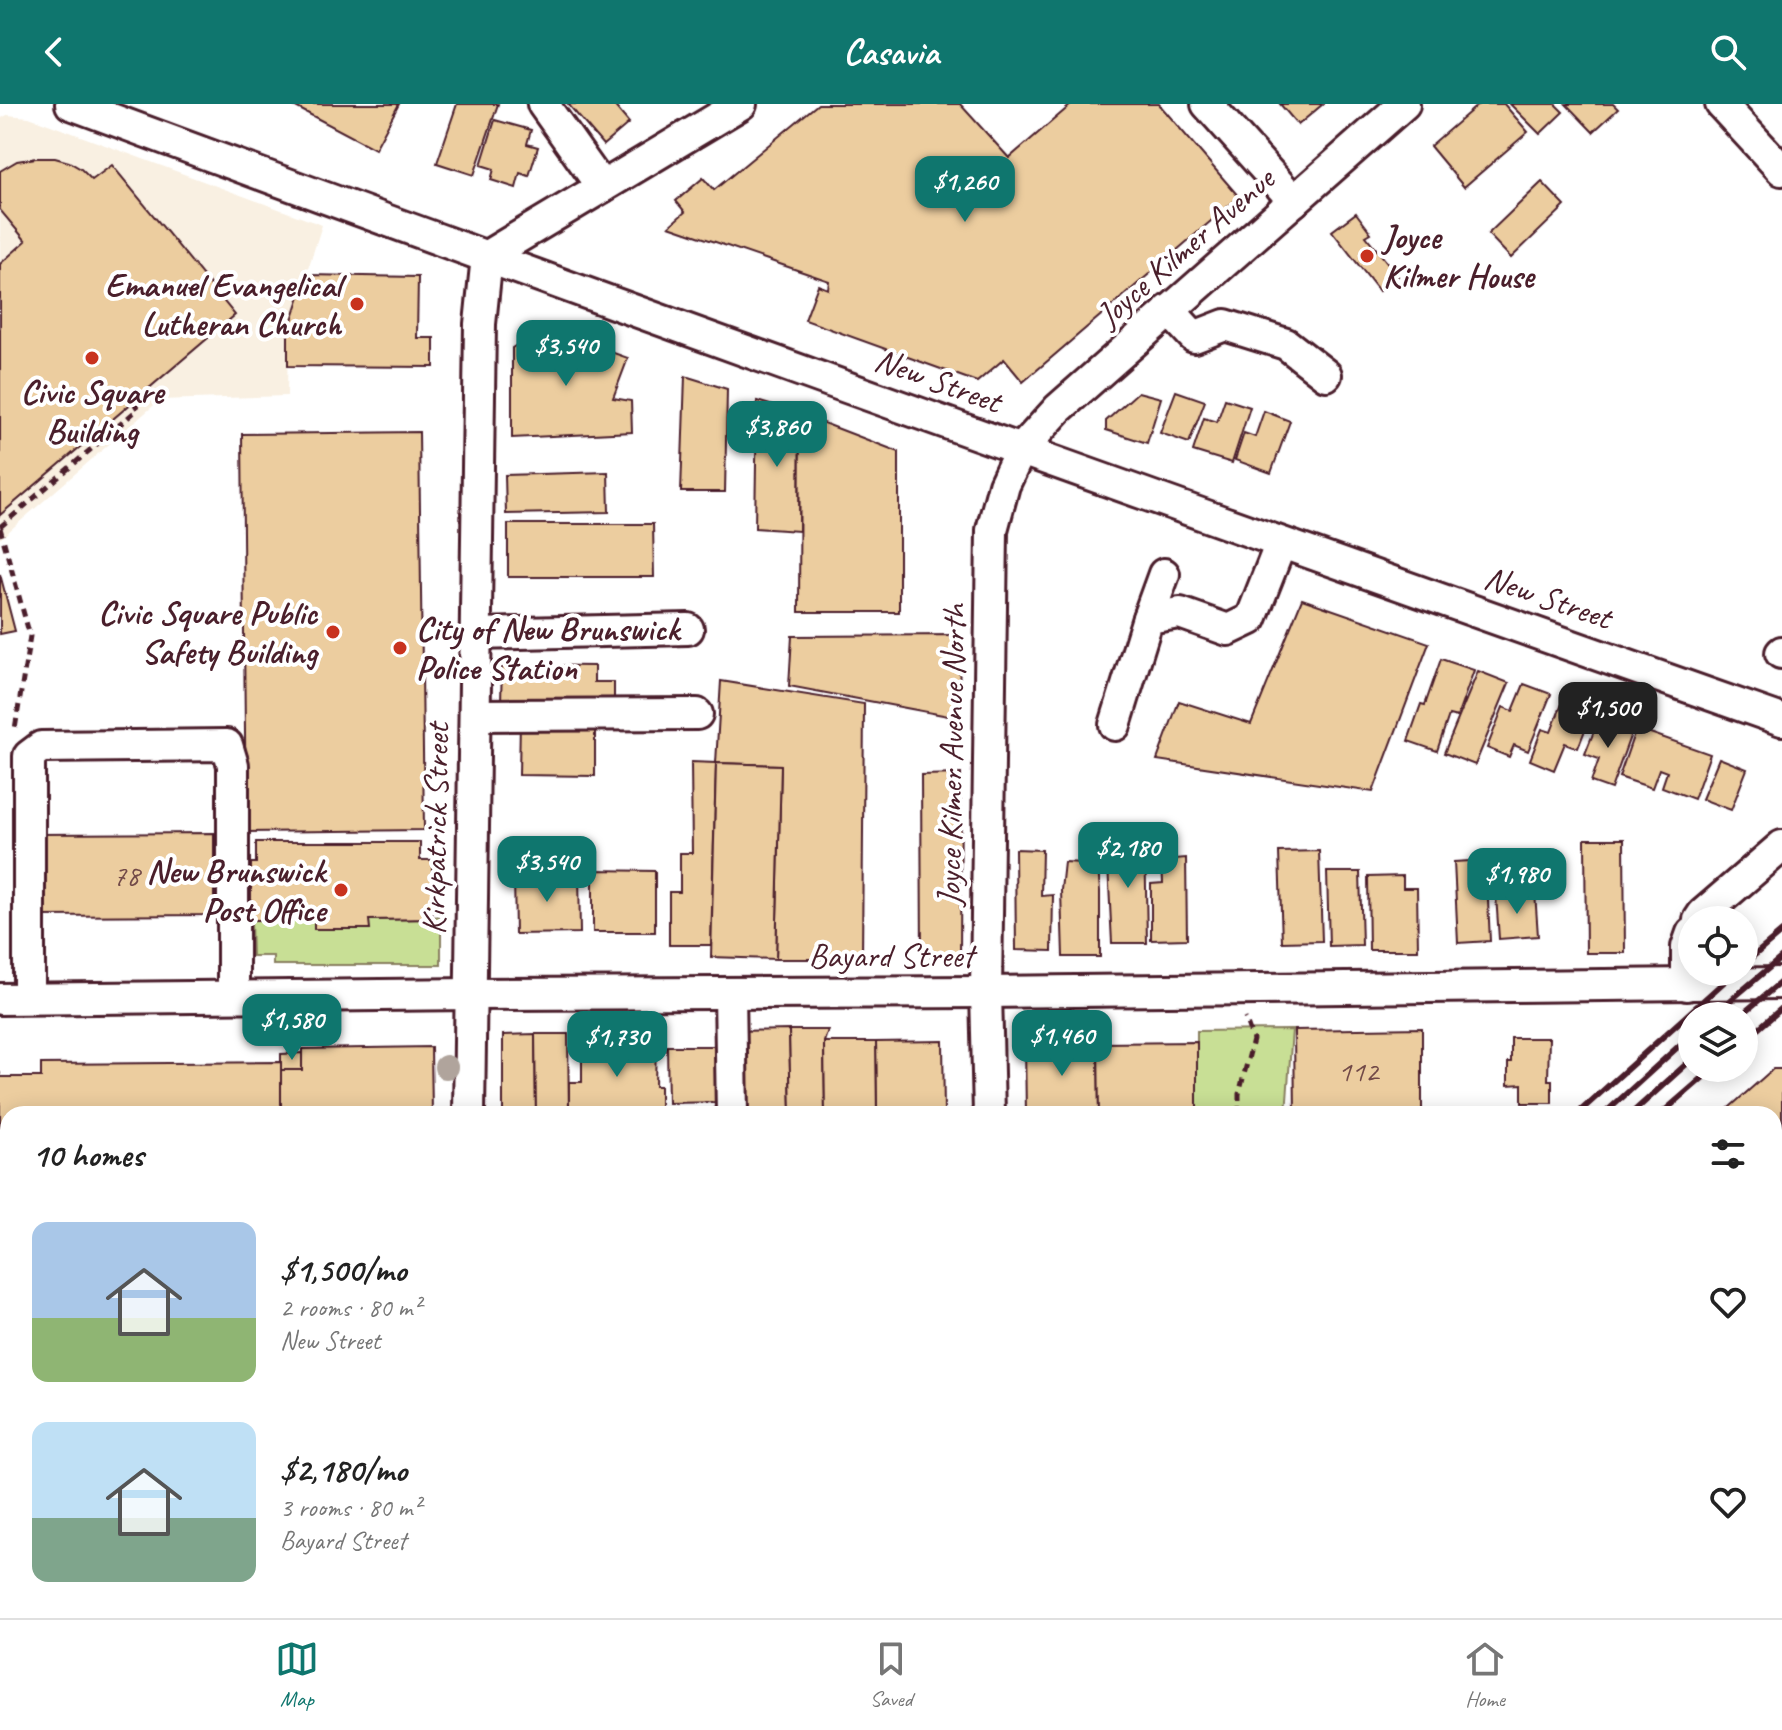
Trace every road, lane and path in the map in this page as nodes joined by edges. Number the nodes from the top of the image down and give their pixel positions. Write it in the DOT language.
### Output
graph roads {
  1 [pos="71,104"];
  2 [pos="543,104"];
  3 [pos="741,104"];
  4 [pos="1207,104"];
  5 [pos="1404,104"];
  6 [pos="1721,104"];
  7 [pos="1782,170"];
  8 [pos="602,187"];
  9 [pos="1294,201"];
  10 [pos="487,256"];
  11 [pos="1169,310"];
  12 [pos="1326,375"];
  13 [pos="133,401"];
  14 [pos="1020,451"];
  15 [pos="0,527"];
  16 [pos="1281,543"];
  17 [pos="1164,574"];
  18 [pos="1148,618"];
  19 [pos="688,629"];
  20 [pos="476,634"];
  21 [pos="697,714"];
  22 [pos="475,715"];
  23 [pos="1782,720"];
  24 [pos="1115,725"];
  25 [pos="1782,846"];
  26 [pos="1712,906"];
  27 [pos="1782,983"];
  28 [pos="1758,984"];
  29 [pos="1678,985"];
  30 [pos="1234,990"];
  31 [pos="986,992"];
  32 [pos="730,993"];
  33 [pos="471,994"];
  34 [pos="233,996"];
  35 [pos="15,998"];
  36 [pos="469,1106"];
  37 [pos="732,1106"];
  38 [pos="989,1106"];
  39 [pos="1239,1106"];
  1 -- 10 [label="street, New Street"];
  2 -- 8 [label="street"];
  3 -- 8 [label="street"];
  4 -- 9 [label="street"];
  5 -- 9 [label="street, Joyce Kilmer Avenue"];
  6 -- 7 [label="street"];
  8 -- 10 [label="street"];
  9 -- 11 [label="street, Joyce Kilmer Avenue"];
  10 -- 14 [label="street, New Street"];
  10 -- 20 [label="street, Kirkpatrick Street"];
  11 -- 12 [label="street"];
  11 -- 14 [label="street, Joyce Kilmer Avenue"];
  13 -- 15 [label="path"];
  14 -- 16 [label="street, New Street"];
  14 -- 31 [label="street, Joyce Kilmer Avenue North"];
  16 -- 18 [label="street"];
  16 -- 23 [label="street, New Street"];
  17 -- 18 [label="street"];
  18 -- 24 [label="street"];
  19 -- 20 [label="street"];
  20 -- 22 [label="street, Kirkpatrick Street"];
  21 -- 22 [label="street"];
  22 -- 33 [label="street, Kirkpatrick Street"];
  25 -- 26 [label="street"];
  27 -- 28 [label="street, Bayard Street"];
  29 -- 30 [label="street, Bayard Street"];
  30 -- 31 [label="street, Bayard Street"];
  30 -- 39 [label="path"];
  31 -- 32 [label="street, Bayard Street"];
  31 -- 38 [label="street, Joyce Kilmer Avenue North"];
  32 -- 33 [label="street, Bayard Street"];
  32 -- 37 [label="street"];
  33 -- 34 [label="street, Bayard Street"];
  33 -- 36 [label="street, Kirkpatrick Street"];
  34 -- 35 [label="street, Bayard Street"];
  34 -- 35 [label="street"];
}
